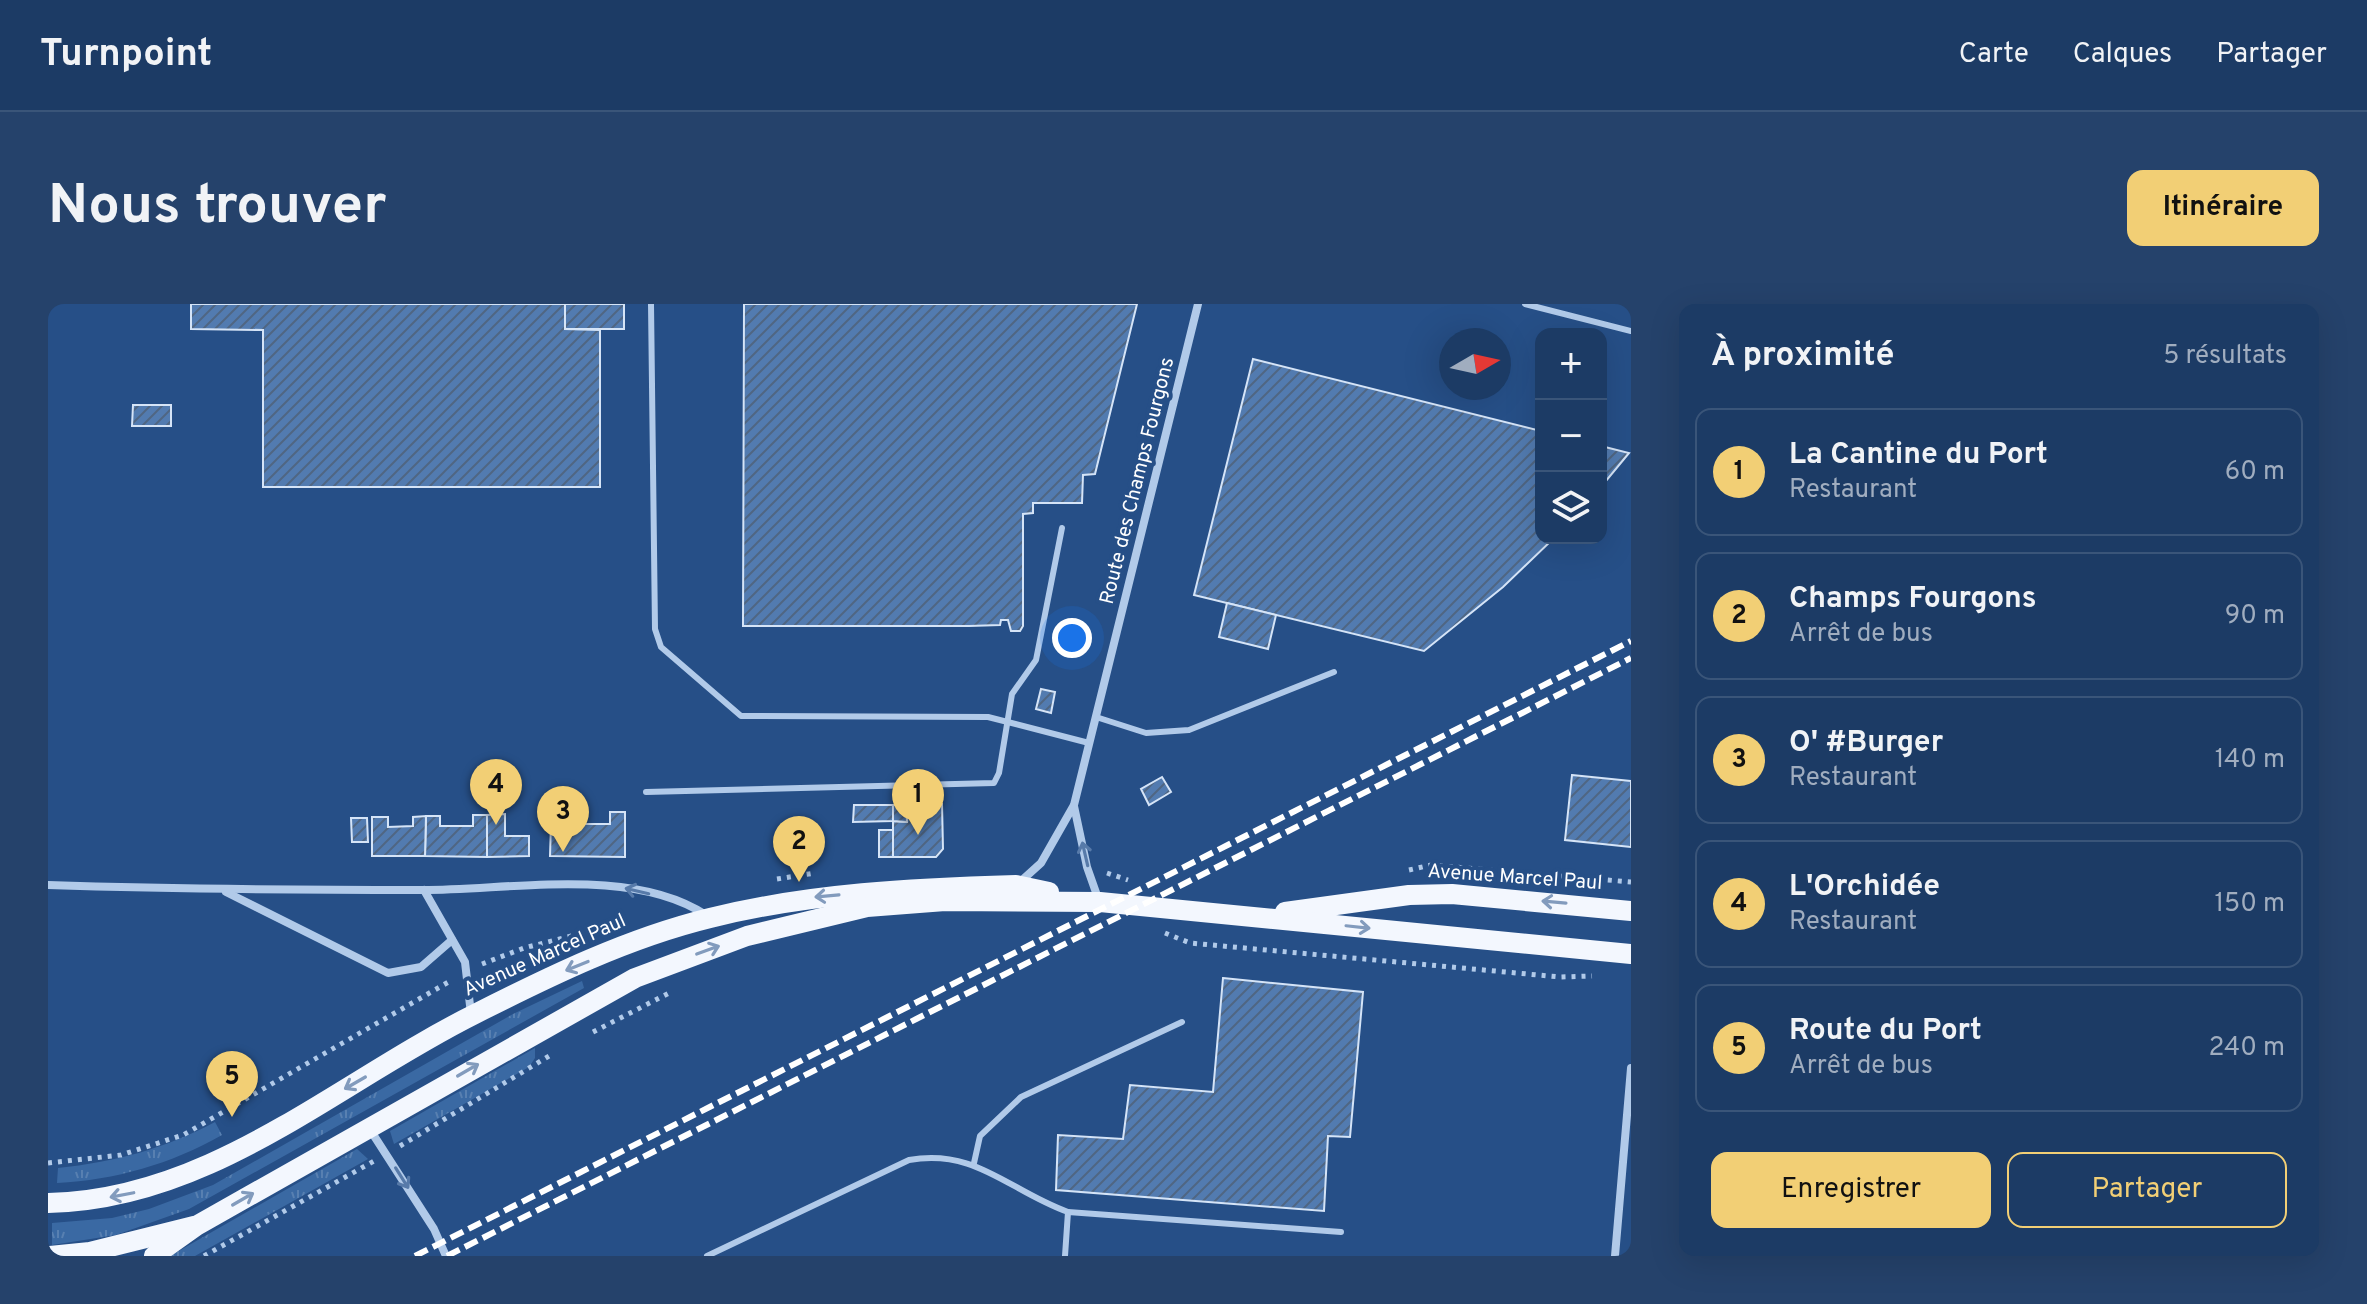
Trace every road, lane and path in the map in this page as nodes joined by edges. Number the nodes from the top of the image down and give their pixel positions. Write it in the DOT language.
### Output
graph roads {
  1 [pos="651,304"];
  2 [pos="1198,304"];
  3 [pos="1525,304"];
  4 [pos="1631,331"];
  5 [pos="1062,528"];
  6 [pos="1334,672"];
  7 [pos="1096,717"];
  8 [pos="1007,722"];
  9 [pos="1089,743"];
  10 [pos="646,792"];
  11 [pos="1074,805"];
  12 [pos="48,885"];
  13 [pos="1016,885"];
  14 [pos="222,890"];
  15 [pos="424,890"];
  16 [pos="1100,902"];
  17 [pos="1631,911"];
  18 [pos="1253,916"];
  19 [pos="710,918"];
  20 [pos="1156,929"];
  21 [pos="452,940"];
  22 [pos="1631,954"];
  23 [pos="1596,976"];
  24 [pos="682,987"];
  25 [pos="471,1015"];
  26 [pos="1182,1022"];
  27 [pos="583,1037"];
  28 [pos="560,1050"];
  29 [pos="1631,1068"];
  30 [pos="369,1127"];
  31 [pos="398,1148"];
  32 [pos="370,1163"];
  33 [pos="974,1163"];
  34 [pos="48,1203"];
  35 [pos="1068,1212"];
  36 [pos="196,1226"];
  37 [pos="1341,1232"];
  38 [pos="50,1256"];
  39 [pos="154,1256"];
  40 [pos="204,1256"];
  41 [pos="446,1256"];
  42 [pos="707,1256"];
  43 [pos="1065,1256"];
  44 [pos="1615,1256"];
  1 -- 8 [label="lane"];
  2 -- 7 [label="street, Route des Champs Fourgons"];
  3 -- 4 [label="lane"];
  5 -- 8 [label="lane"];
  6 -- 7 [label="lane"];
  7 -- 9 [label="street, Route des Champs Fourgons"];
  8 -- 9 [label="lane"];
  8 -- 10 [label="lane"];
  9 -- 11 [label="street, Route des Champs Fourgons"];
  11 -- 13 [label="street, Route des Champs Fourgons"];
  16 -- 11 [label="street, Route des Champs Fourgons, one-way"];
  12 -- 14 [label="street"];
  13 -- 16 [label="main road, Avenue Marcel Paul"];
  13 -- 19 [label="main road, Avenue Marcel Paul, one-way"];
  14 -- 15 [label="street"];
  14 -- 21 [label="street"];
  19 -- 15 [label="street, one-way"];
  15 -- 21 [label="street"];
  16 -- 18 [label="main road, Avenue Marcel Paul"];
  30 -- 16 [label="main road, Avenue Marcel Paul, one-way"];
  17 -- 18 [label="main road, Avenue Marcel Paul, one-way"];
  18 -- 22 [label="main road, Avenue Marcel Paul, one-way"];
  19 -- 25 [label="main road, Avenue Marcel Paul, one-way"];
  20 -- 23 [label="path"];
  21 -- 25 [label="street"];
  24 -- 27 [label="path"];
  25 -- 34 [label="main road, Avenue Marcel Paul, one-way"];
  26 -- 33 [label="lane"];
  28 -- 31 [label="path"];
  29 -- 44 [label="street"];
  36 -- 30 [label="main road, Avenue Marcel Paul, one-way"];
  30 -- 41 [label="street, one-way"];
  32 -- 40 [label="path"];
  33 -- 35 [label="lane"];
  33 -- 42 [label="lane"];
  35 -- 37 [label="lane"];
  35 -- 43 [label="lane"];
  36 -- 38 [label="main road, Avenue Marcel Paul"];
  36 -- 39 [label="main road, Avenue Marcel Paul"];
}
